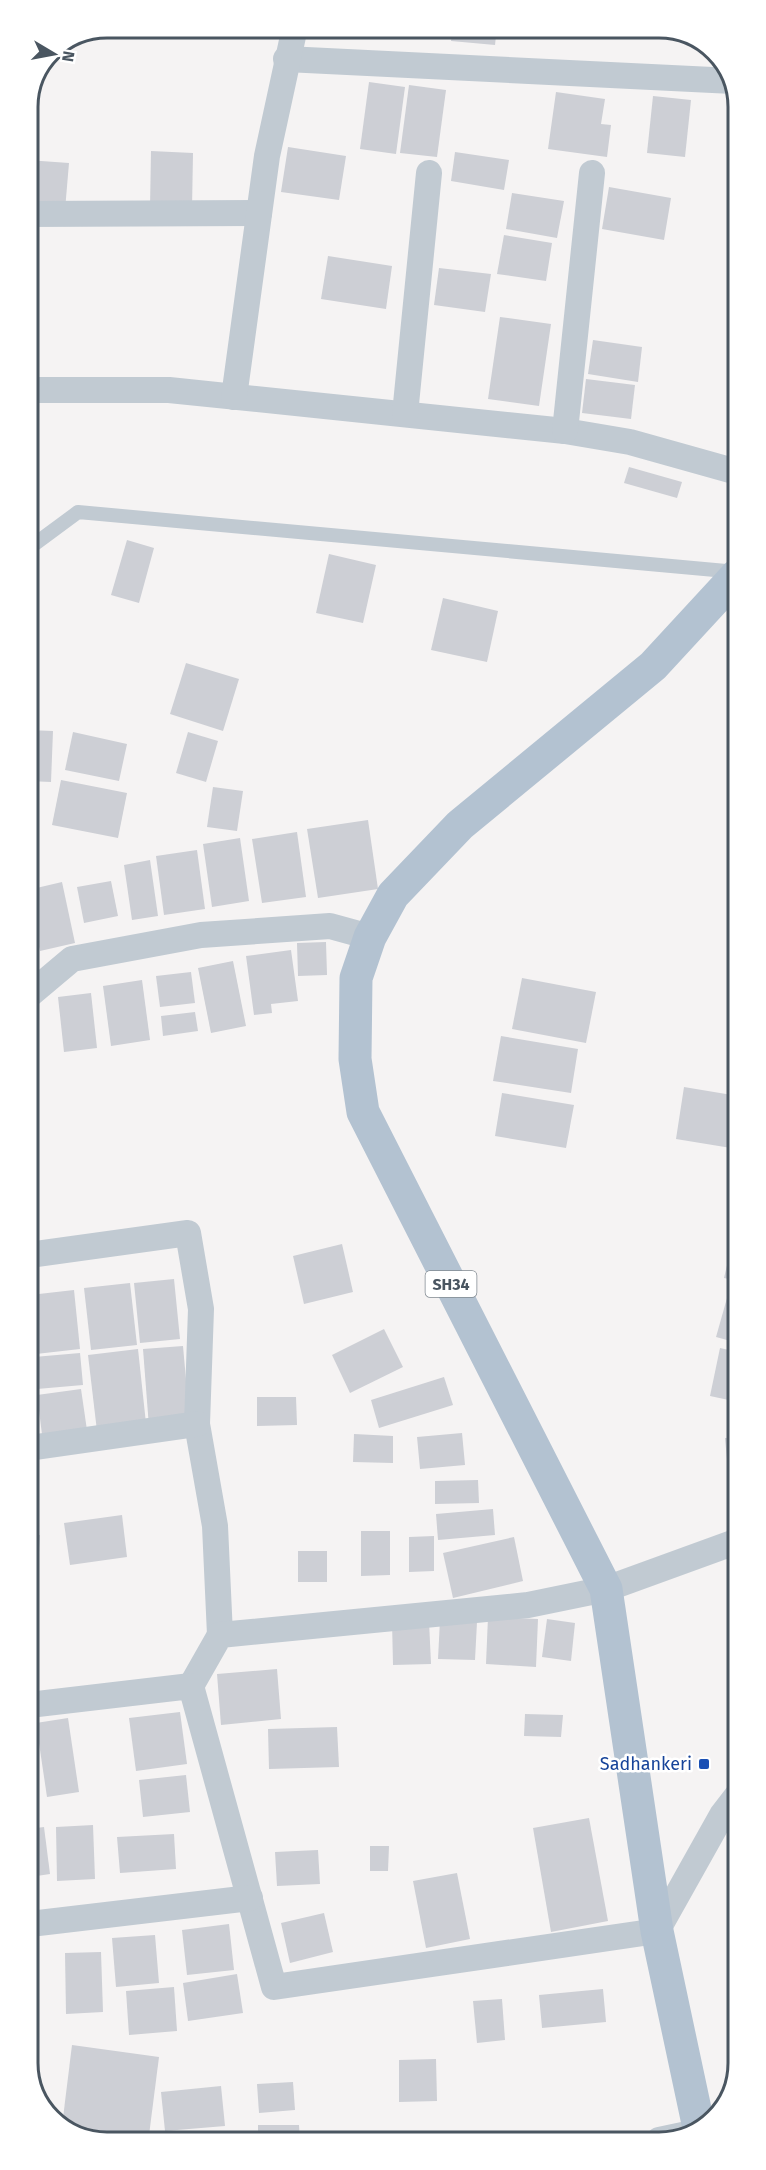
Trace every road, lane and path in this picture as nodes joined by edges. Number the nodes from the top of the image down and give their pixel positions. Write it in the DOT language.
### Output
graph roads {
  1 [pos="292,37"];
  2 [pos="286,59"];
  3 [pos="723,80"];
  4 [pos="429,173"];
  5 [pos="592,173"];
  6 [pos="259,213"];
  7 [pos="37,214"];
  8 [pos="37,390"];
  9 [pos="234,397"];
  10 [pos="405,414"];
  11 [pos="565,431"];
  12 [pos="728,469"];
  13 [pos="37,542"];
  14 [pos="728,573"];
  15 [pos="728,584"];
  16 [pos="370,937"];
  17 [pos="37,988"];
  18 [pos="37,1254"];
  19 [pos="197,1424"];
  20 [pos="37,1447"];
  21 [pos="728,1545"];
  22 [pos="606,1589"];
  23 [pos="220,1635"];
  24 [pos="191,1686"];
  25 [pos="37,1704"];
  26 [pos="728,1807"];
  27 [pos="250,1898"];
  28 [pos="37,1923"];
  29 [pos="657,1932"];
  30 [pos="698,2121"];
  1 -- 2 [label="street"];
  2 -- 3 [label="street"];
  2 -- 6 [label="street"];
  4 -- 10 [label="street"];
  5 -- 11 [label="street"];
  6 -- 7 [label="street"];
  6 -- 9 [label="street"];
  8 -- 9 [label="street"];
  9 -- 10 [label="street"];
  10 -- 11 [label="street"];
  11 -- 12 [label="street"];
  13 -- 14 [label="lane"];
  15 -- 16 [label="main road, SH34"];
  16 -- 17 [label="street"];
  16 -- 22 [label="main road, SH34"];
  18 -- 19 [label="street"];
  19 -- 20 [label="street"];
  19 -- 23 [label="street"];
  21 -- 22 [label="street"];
  22 -- 23 [label="street"];
  22 -- 29 [label="main road, SH34"];
  23 -- 24 [label="street"];
  24 -- 25 [label="street"];
  24 -- 27 [label="street"];
  26 -- 29 [label="street"];
  27 -- 28 [label="street"];
  27 -- 29 [label="street"];
  29 -- 30 [label="main road, SH34"];
}
